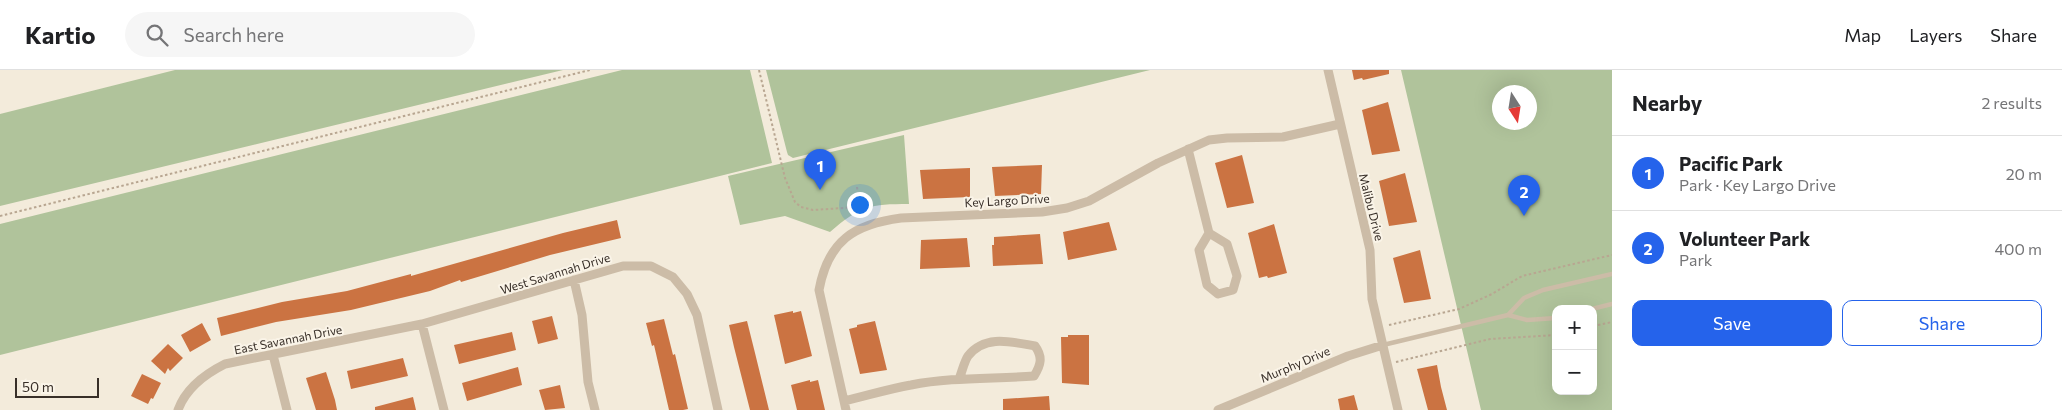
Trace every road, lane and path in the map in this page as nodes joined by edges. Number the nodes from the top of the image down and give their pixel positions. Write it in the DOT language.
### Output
graph roads {
  1 [pos="590,70"];
  2 [pos="759,70"];
  3 [pos="1328,70"];
  4 [pos="1340,124"];
  5 [pos="1188,149"];
  6 [pos="857,187"];
  7 [pos="859,207"];
  8 [pos="0,216"];
  9 [pos="863,228"];
  10 [pos="1209,232"];
  11 [pos="1612,255"];
  12 [pos="1612,274"];
  13 [pos="574,280"];
  14 [pos="1612,304"];
  15 [pos="1597,308"];
  16 [pos="1508,314"];
  17 [pos="1552,318"];
  18 [pos="1612,322"];
  19 [pos="422,324"];
  20 [pos="1597,325"];
  21 [pos="1378,328"];
  22 [pos="1552,335"];
  23 [pos="1383,345"];
  24 [pos="274,355"];
  25 [pos="1388,364"];
  26 [pos="959,379"];
  27 [pos="845,406"];
  28 [pos="178,410"];
  29 [pos="287,410"];
  30 [pos="444,410"];
  31 [pos="595,410"];
  32 [pos="718,410"];
  33 [pos="1218,410"];
  34 [pos="1398,410"];
  1 -- 8 [label="path"];
  2 -- 7 [label="path"];
  3 -- 4 [label="street, Malibu Drive"];
  4 -- 5 [label="street, Key Largo Drive"];
  4 -- 21 [label="street, Malibu Drive"];
  5 -- 9 [label="street, Key Largo Drive"];
  5 -- 10 [label="street"];
  6 -- 7 [label="path"];
  7 -- 9 [label="path"];
  9 -- 27 [label="street, Key Largo Drive"];
  10 -- 10 [label="street"];
  11 -- 21 [label="path"];
  12 -- 16 [label="lane"];
  13 -- 19 [label="street, West Savannah Drive"];
  13 -- 31 [label="street"];
  13 -- 32 [label="street, West Savannah Drive"];
  14 -- 15 [label="lane"];
  16 -- 17 [label="lane"];
  16 -- 23 [label="lane"];
  18 -- 20 [label="path"];
  19 -- 24 [label="street, East Savannah Drive"];
  19 -- 30 [label="street"];
  21 -- 23 [label="street, Malibu Drive"];
  22 -- 25 [label="path"];
  23 -- 25 [label="street, Malibu Drive"];
  23 -- 33 [label="street, Murphy Drive"];
  24 -- 28 [label="street, East Savannah Drive"];
  24 -- 29 [label="street"];
  25 -- 34 [label="street, Malibu Drive"];
  26 -- 26 [label="street"];
  26 -- 27 [label="street"];
}
